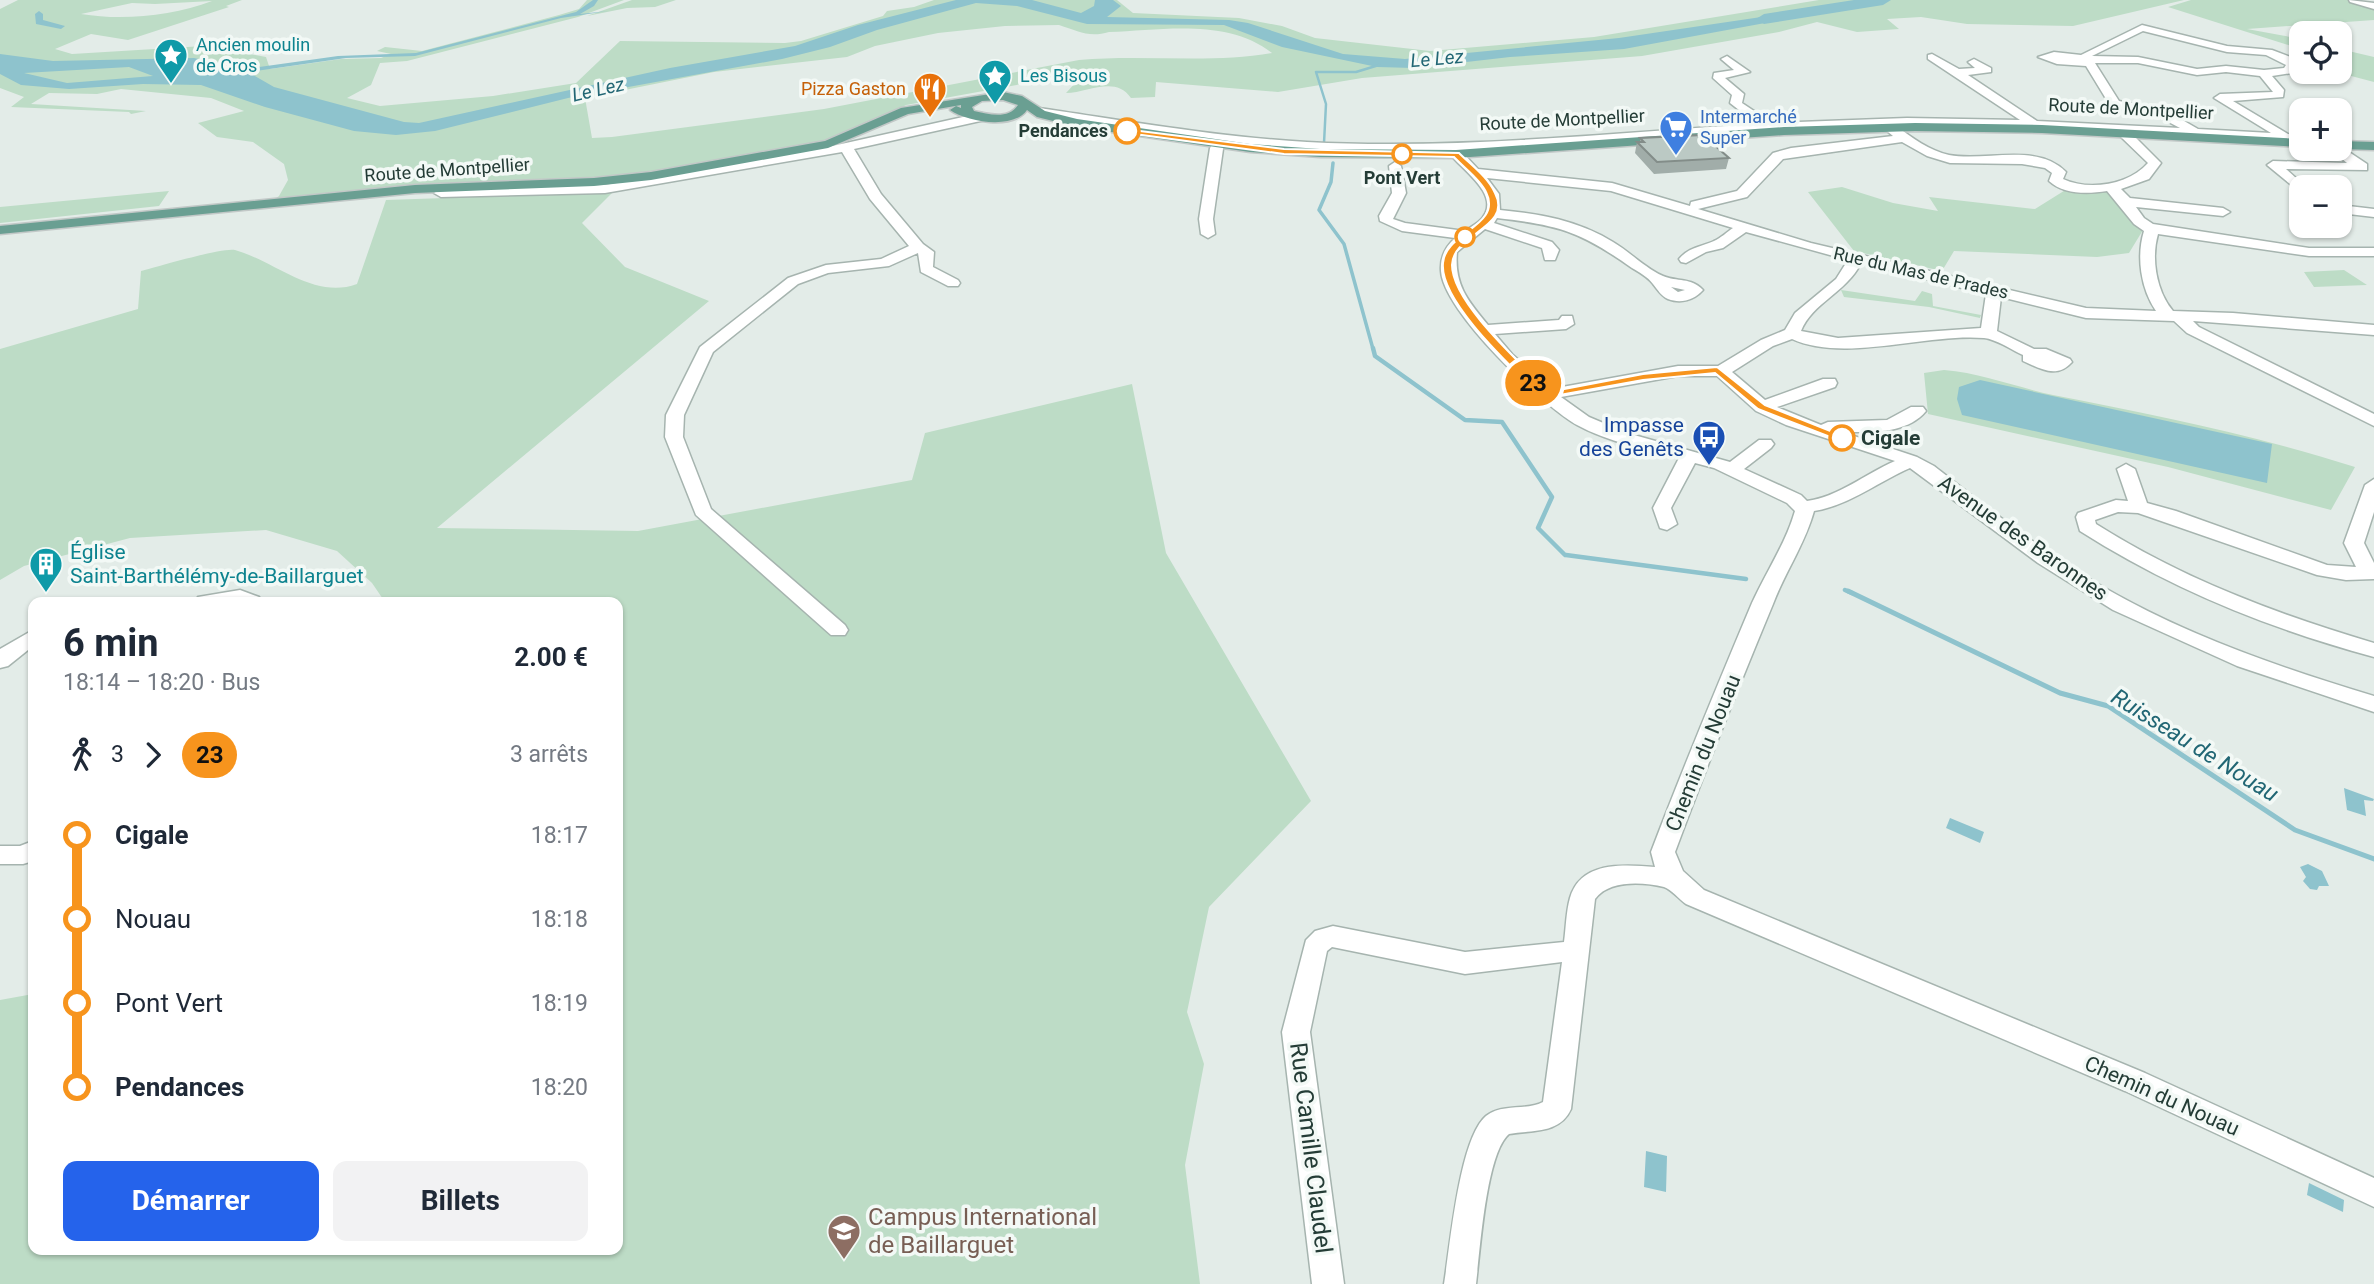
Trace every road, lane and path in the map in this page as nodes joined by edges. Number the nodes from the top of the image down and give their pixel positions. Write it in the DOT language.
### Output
graph roads {
  1 [pos="2354,0"];
  2 [pos="2374,6"];
  3 [pos="1932,57"];
  4 [pos="1727,59"];
  5 [pos="2089,61"];
  6 [pos="1974,62"];
  7 [pos="2264,73"];
  8 [pos="1957,74"];
  9 [pos="979,98"];
  10 [pos="1024,105"];
  11 [pos="1037,112"];
  12 [pos="975,115"];
  13 [pos="1003,117"];
  14 [pos="889,118"];
  15 [pos="2034,123"];
  16 [pos="1770,127"];
  17 [pos="1107,128"];
  18 [pos="1891,128"];
  19 [pos="2197,132"];
  20 [pos="2125,134"];
  21 [pos="2289,137"];
  22 [pos="1904,138"];
  23 [pos="2289,140"];
  24 [pos="2289,141"];
  25 [pos="2352,143"];
  26 [pos="1219,144"];
  27 [pos="2374,144"];
  28 [pos="846,147"];
  29 [pos="1456,155"];
  30 [pos="2352,160"];
  31 [pos="1395,166"];
  32 [pos="2368,170"];
  33 [pos="1475,173"];
  34 [pos="2289,178"];
  35 [pos="2112,186"];
  36 [pos="441,193"];
  37 [pos="2126,202"];
  38 [pos="1696,205"];
  39 [pos="2223,212"];
  40 [pos="2352,212"];
  41 [pos="2374,213"];
  42 [pos="1489,218"];
  43 [pos="1743,228"];
  44 [pos="0,230"];
  45 [pos="2154,230"];
  46 [pos="1208,234"];
  47 [pos="1467,235"];
  48 [pos="918,247"];
  49 [pos="2374,253"];
  50 [pos="1550,257"];
  51 [pos="1856,258"];
  52 [pos="1685,259"];
  53 [pos="1659,280"];
  54 [pos="954,283"];
  55 [pos="1994,291"];
  56 [pos="2173,316"];
  57 [pos="1567,319"];
  58 [pos="1483,330"];
  59 [pos="2374,330"];
  60 [pos="1987,332"];
  61 [pos="1791,333"];
  62 [pos="2035,355"];
  63 [pos="1721,371"];
  64 [pos="1829,383"];
  65 [pos="1547,395"];
  66 [pos="1762,407"];
  67 [pos="1917,411"];
  68 [pos="2374,421"];
  69 [pos="1815,428"];
  70 [pos="1765,444"];
  71 [pos="1689,454"];
  72 [pos="1911,461"];
  73 [pos="1732,469"];
  74 [pos="2126,469"];
  75 [pos="2374,487"];
  76 [pos="1804,507"];
  77 [pos="2139,507"];
  78 [pos="1667,524"];
  79 [pos="2373,573"];
  80 [pos="838,631"];
  81 [pos="28,640"];
  82 [pos="2374,650"];
  83 [pos="0,661"];
  84 [pos="2374,704"];
  85 [pos="28,852"];
  86 [pos="0,855"];
  87 [pos="1672,877"];
  88 [pos="1575,955"];
  89 [pos="2374,1193"];
  90 [pos="1328,1284"];
  91 [pos="1460,1284"];
  1 -- 2 [label="street"];
  3 -- 8 [label="street"];
  4 -- 16 [label="street"];
  5 -- 7 [label="street"];
  5 -- 7 [label="street"];
  5 -- 19 [label="street"];
  6 -- 8 [label="street"];
  7 -- 21 [label="street"];
  8 -- 15 [label="street"];
  9 -- 10 [label="main road, Route de Montpellier"];
  9 -- 12 [label="main road"];
  9 -- 14 [label="main road, Route de Montpellier"];
  10 -- 11 [label="main road, Route de Montpellier"];
  10 -- 13 [label="main road"];
  11 -- 16 [label="street, Route de Montpellier"];
  11 -- 17 [label="main road, Route de Montpellier"];
  12 -- 13 [label="main road, Route de Montpellier"];
  12 -- 14 [label="main road, Route de Montpellier"];
  12 -- 28 [label="street"];
  13 -- 17 [label="main road, Route de Montpellier"];
  14 -- 44 [label="main road, Route de Montpellier"];
  15 -- 16 [label="street, Route de Montpellier"];
  15 -- 19 [label="street, Route de Montpellier"];
  17 -- 26 [label="main road, Route de Montpellier"];
  18 -- 20 [label="main road, Route de Montpellier"];
  18 -- 22 [label="street"];
  18 -- 29 [label="main road, Route de Montpellier"];
  19 -- 23 [label="street, Route de Montpellier"];
  20 -- 24 [label="main road, Route de Montpellier"];
  20 -- 35 [label="street"];
  22 -- 35 [label="street"];
  22 -- 38 [label="street"];
  25 -- 27 [label="main road"];
  26 -- 29 [label="main road, Route de Montpellier"];
  26 -- 46 [label="street"];
  28 -- 36 [label="street"];
  28 -- 48 [label="street"];
  29 -- 33 [label="street"];
  30 -- 32 [label="street"];
  31 -- 47 [label="street"];
  32 -- 34 [label="street"];
  33 -- 42 [label="street"];
  33 -- 43 [label="street, Rue du Mas de Prades"];
  35 -- 37 [label="street"];
  37 -- 39 [label="street"];
  37 -- 45 [label="street"];
  40 -- 41 [label="street"];
  42 -- 47 [label="street"];
  42 -- 50 [label="street"];
  42 -- 53 [label="street"];
  43 -- 51 [label="street, Rue du Mas de Prades"];
  43 -- 52 [label="street"];
  45 -- 49 [label="street"];
  45 -- 56 [label="street"];
  47 -- 58 [label="street"];
  48 -- 54 [label="street"];
  48 -- 80 [label="street"];
  51 -- 55 [label="street, Rue du Mas de Prades"];
  51 -- 61 [label="street"];
  55 -- 56 [label="street, Rue du Mas de Prades"];
  55 -- 60 [label="street"];
  56 -- 59 [label="street, Rue du Mas de Prades"];
  56 -- 68 [label="street"];
  57 -- 58 [label="street"];
  58 -- 65 [label="street"];
  60 -- 61 [label="street"];
  60 -- 62 [label="street"];
  61 -- 63 [label="street"];
  63 -- 65 [label="street"];
  63 -- 66 [label="street, Avenue des Baronnes"];
  64 -- 66 [label="street"];
  65 -- 71 [label="street"];
  66 -- 69 [label="street, Avenue des Baronnes"];
  67 -- 69 [label="street"];
  69 -- 72 [label="street, Avenue des Baronnes"];
  70 -- 73 [label="street"];
  71 -- 73 [label="street"];
  71 -- 78 [label="street"];
  72 -- 76 [label="street"];
  72 -- 84 [label="street, Avenue des Baronnes"];
  73 -- 76 [label="street"];
  74 -- 77 [label="street"];
  75 -- 79 [label="street"];
  76 -- 87 [label="street, Chemin du Nouau"];
  77 -- 79 [label="street"];
  77 -- 82 [label="street"];
  81 -- 83 [label="street"];
  85 -- 86 [label="street"];
  87 -- 88 [label="street"];
  87 -- 89 [label="street, Chemin du Nouau"];
  88 -- 90 [label="street, Rue Camille Claudel"];
  88 -- 91 [label="street"];
}
